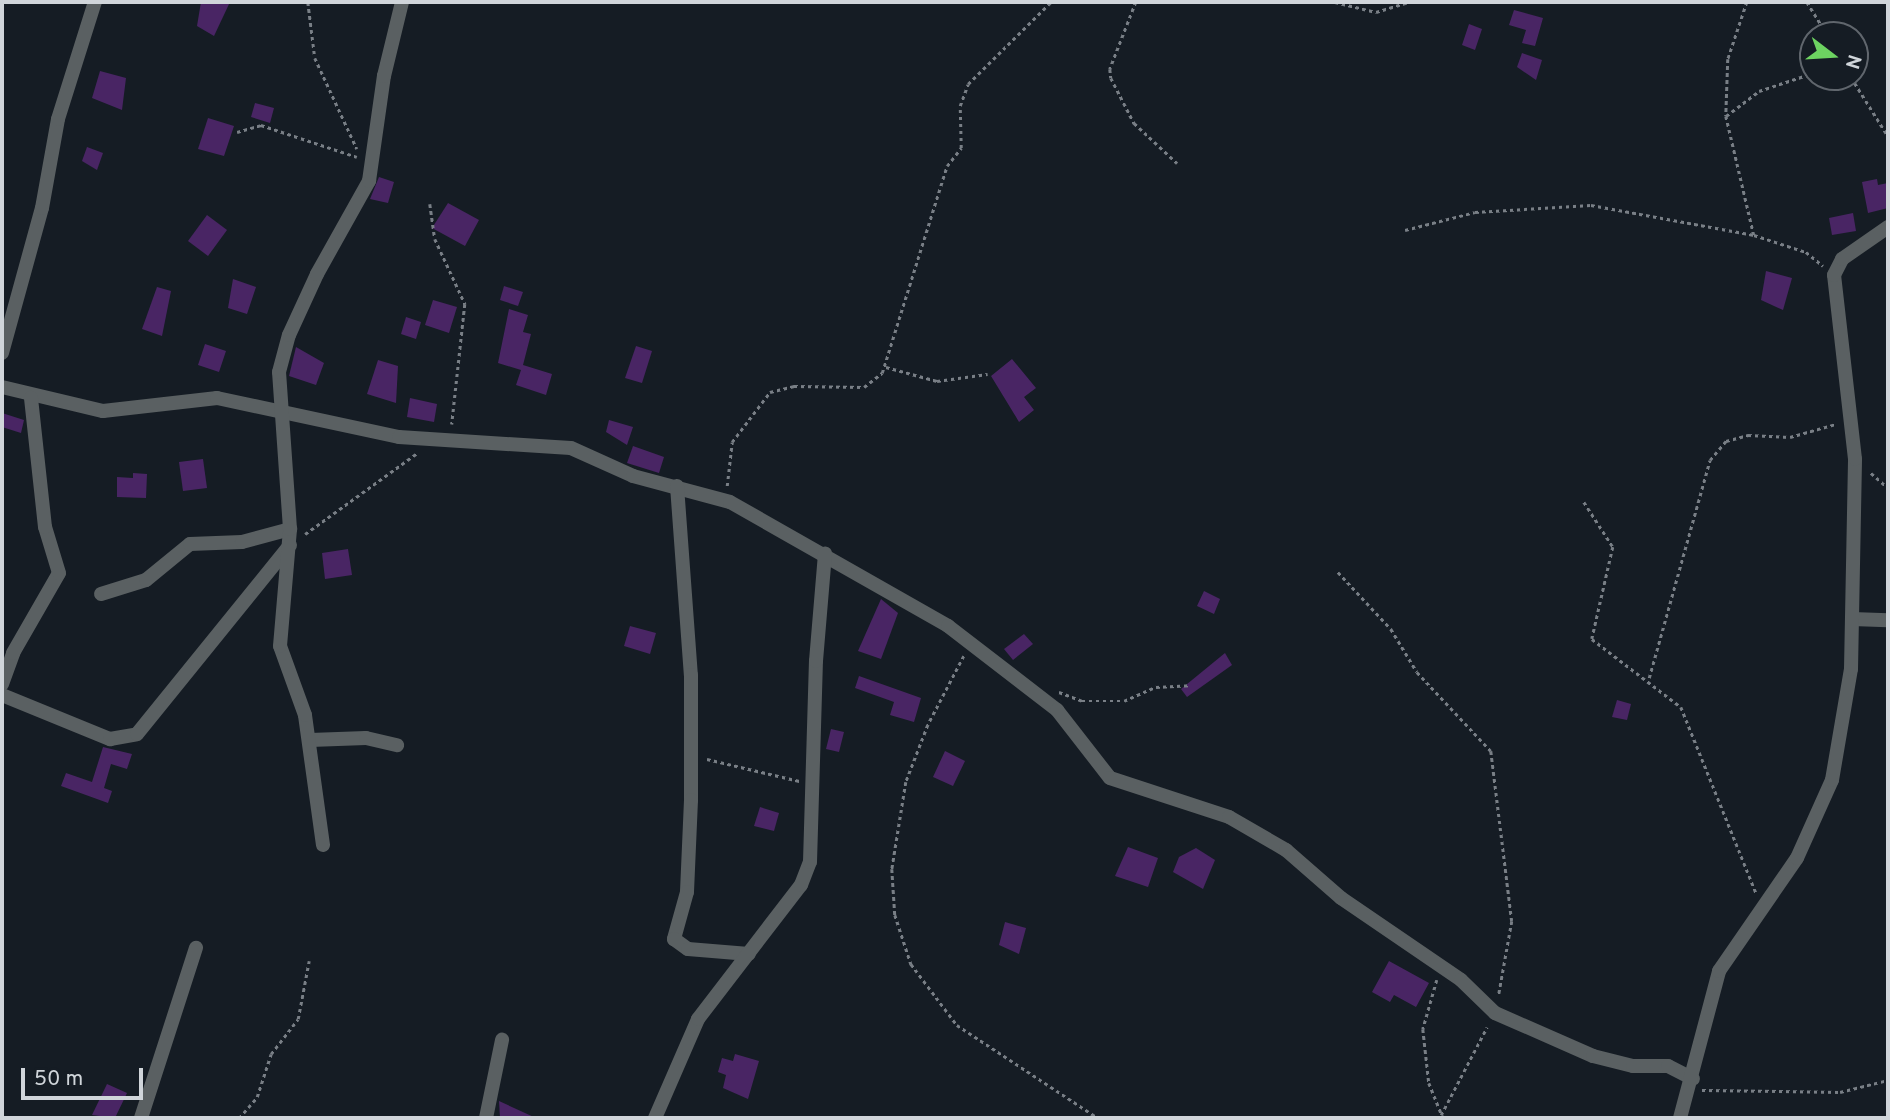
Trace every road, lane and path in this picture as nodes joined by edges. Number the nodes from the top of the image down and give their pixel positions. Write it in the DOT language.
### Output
graph roads {
  1 [pos="94,2"];
  2 [pos="308,2"];
  3 [pos="402,2"];
  4 [pos="1051,2"];
  5 [pos="1136,2"];
  6 [pos="1335,2"];
  7 [pos="1408,2"];
  8 [pos="1747,2"];
  9 [pos="1807,2"];
  10 [pos="1819,21"];
  11 [pos="1799,78"];
  12 [pos="1860,91"];
  13 [pos="1726,116"];
  14 [pos="237,132"];
  15 [pos="1888,136"];
  16 [pos="1177,163"];
  17 [pos="430,204"];
  18 [pos="1888,227"];
  19 [pos="1405,229"];
  20 [pos="1754,235"];
  21 [pos="1834,275"];
  22 [pos="2,353"];
  23 [pos="886,367"];
  24 [pos="988,374"];
  25 [pos="2,387"];
  26 [pos="32,398"];
  27 [pos="281,412"];
  28 [pos="1853,421"];
  29 [pos="429,438"];
  30 [pos="454,438"];
  31 [pos="1855,459"];
  32 [pos="677,486"];
  33 [pos="1888,488"];
  34 [pos="730,502"];
  35 [pos="1584,502"];
  36 [pos="290,529"];
  37 [pos="290,545"];
  38 [pos="825,553"];
  39 [pos="1338,572"];
  40 [pos="101,594"];
  41 [pos="1852,619"];
  42 [pos="1888,620"];
  43 [pos="971,643"];
  44 [pos="1649,678"];
  45 [pos="2,684"];
  46 [pos="1190,685"];
  47 [pos="1031,689"];
  48 [pos="2,695"];
  49 [pos="310,740"];
  50 [pos="397,745"];
  51 [pos="690,755"];
  52 [pos="816,786"];
  53 [pos="323,845"];
  54 [pos="1763,909"];
  55 [pos="196,948"];
  56 [pos="748,954"];
  57 [pos="309,961"];
  58 [pos="1442,967"];
  59 [pos="1494,1013"];
  60 [pos="502,1040"];
  61 [pos="1888,1080"];
  62 [pos="1691,1086"];
  63 [pos="1442,1117"];
  64 [pos="141,1118"];
  65 [pos="239,1118"];
  66 [pos="486,1118"];
  67 [pos="655,1118"];
  68 [pos="1098,1118"];
  69 [pos="1680,1118"];
  1 -- 22 [label="street"];
  2 -- 14 [label="path"];
  3 -- 27 [label="street"];
  4 -- 23 [label="path"];
  5 -- 16 [label="path"];
  6 -- 7 [label="path"];
  8 -- 13 [label="path"];
  9 -- 10 [label="path"];
  11 -- 13 [label="path"];
  12 -- 15 [label="path"];
  13 -- 20 [label="path"];
  17 -- 30 [label="path"];
  18 -- 21 [label="street"];
  19 -- 20 [label="path"];
  20 -- 21 [label="path"];
  21 -- 28 [label="street"];
  23 -- 24 [label="path"];
  23 -- 34 [label="path"];
  25 -- 26 [label="street"];
  26 -- 27 [label="street"];
  26 -- 45 [label="street"];
  27 -- 29 [label="street"];
  27 -- 36 [label="street"];
  28 -- 31 [label="street"];
  28 -- 44 [label="path"];
  29 -- 30 [label="street"];
  29 -- 37 [label="path"];
  30 -- 32 [label="street"];
  31 -- 33 [label="path"];
  31 -- 41 [label="street"];
  32 -- 34 [label="street"];
  32 -- 51 [label="street"];
  34 -- 38 [label="street"];
  35 -- 44 [label="path"];
  36 -- 37 [label="street"];
  36 -- 40 [label="street"];
  37 -- 48 [label="street"];
  37 -- 49 [label="street"];
  38 -- 43 [label="street"];
  38 -- 52 [label="street"];
  39 -- 59 [label="path"];
  41 -- 42 [label="street"];
  41 -- 54 [label="street"];
  43 -- 47 [label="street"];
  43 -- 68 [label="path"];
  44 -- 54 [label="path"];
  46 -- 47 [label="path"];
  47 -- 58 [label="street"];
  49 -- 50 [label="street"];
  49 -- 53 [label="street"];
  51 -- 52 [label="path"];
  51 -- 56 [label="street"];
  52 -- 56 [label="street"];
  54 -- 62 [label="street"];
  55 -- 64 [label="street"];
  56 -- 67 [label="street"];
  57 -- 65 [label="path"];
  58 -- 59 [label="street"];
  58 -- 63 [label="path"];
  59 -- 62 [label="street"];
  59 -- 63 [label="path"];
  60 -- 66 [label="street"];
  61 -- 62 [label="path"];
  62 -- 69 [label="street"];
}
